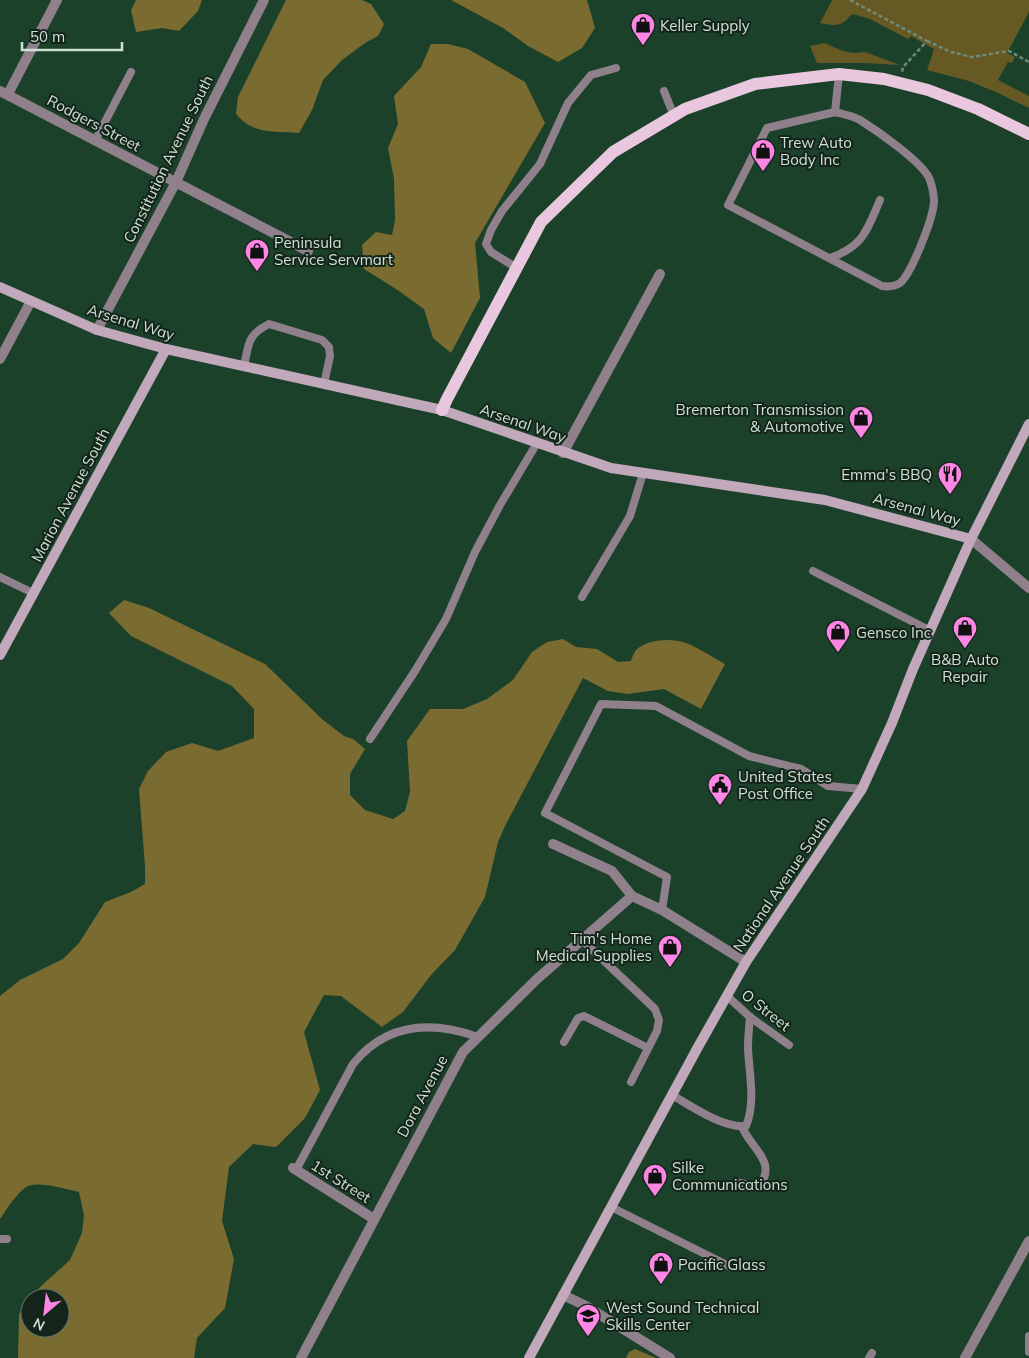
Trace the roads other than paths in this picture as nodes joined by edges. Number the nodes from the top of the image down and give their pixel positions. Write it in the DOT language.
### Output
graph roads {
  1 [pos="57,0"];
  2 [pos="264,0"];
  3 [pos="616,68"];
  4 [pos="131,72"];
  5 [pos="839,74"];
  6 [pos="664,91"];
  7 [pos="4,92"];
  8 [pos="835,112"];
  9 [pos="674,116"];
  10 [pos="1029,134"];
  11 [pos="95,141"];
  12 [pos="176,182"];
  13 [pos="880,200"];
  14 [pos="308,252"];
  15 [pos="830,258"];
  16 [pos="517,268"];
  17 [pos="660,274"];
  18 [pos="0,287"];
  19 [pos="31,301"];
  20 [pos="97,330"];
  21 [pos="166,349"];
  22 [pos="0,359"];
  23 [pos="244,366"];
  24 [pos="324,384"];
  25 [pos="442,410"];
  26 [pos="1029,424"];
  27 [pos="537,443"];
  28 [pos="563,452"];
  29 [pos="643,473"];
  30 [pos="971,539"];
  31 [pos="813,571"];
  32 [pos="0,577"];
  33 [pos="1029,588"];
  34 [pos="33,593"];
  35 [pos="582,597"];
  36 [pos="930,630"];
  37 [pos="0,655"];
  38 [pos="370,739"];
  39 [pos="862,789"];
  40 [pos="553,844"];
  41 [pos="632,896"];
  42 [pos="662,910"];
  43 [pos="582,940"];
  44 [pos="746,962"];
  45 [pos="726,996"];
  46 [pos="750,1017"];
  47 [pos="478,1037"];
  48 [pos="564,1042"];
  49 [pos="789,1045"];
  50 [pos="648,1048"];
  51 [pos="631,1082"];
  52 [pos="672,1095"];
  53 [pos="742,1126"];
  54 [pos="294,1169"];
  55 [pos="740,1183"];
  56 [pos="611,1207"];
  57 [pos="374,1219"];
  58 [pos="1029,1241"];
  59 [pos="732,1267"];
  60 [pos="563,1295"];
  61 [pos="1029,1336"];
  62 [pos="1029,1352"];
  63 [pos="967,1357"];
  64 [pos="301,1358"];
  65 [pos="529,1358"];
  66 [pos="670,1358"];
  1 -- 7 [label="street"];
  2 -- 12 [label="street, Constitution Avenue South"];
  3 -- 16 [label="lane"];
  4 -- 11 [label="lane"];
  5 -- 8 [label="lane"];
  5 -- 9 [label="main road"];
  5 -- 10 [label="main road"];
  6 -- 9 [label="lane"];
  7 -- 11 [label="street, Rodgers Street"];
  8 -- 15 [label="lane"];
  8 -- 15 [label="lane"];
  9 -- 16 [label="main road"];
  11 -- 12 [label="street, Rodgers Street"];
  12 -- 14 [label="street, Rodgers Street"];
  12 -- 20 [label="street, Constitution Avenue South"];
  13 -- 15 [label="lane"];
  16 -- 25 [label="main road"];
  17 -- 28 [label="street"];
  18 -- 19 [label="main road, Arsenal Way"];
  19 -- 20 [label="main road, Arsenal Way"];
  19 -- 22 [label="street"];
  20 -- 21 [label="main road, Arsenal Way"];
  21 -- 23 [label="main road, Arsenal Way"];
  21 -- 34 [label="main road, Marion Avenue South"];
  23 -- 24 [label="main road, Arsenal Way"];
  23 -- 24 [label="lane"];
  24 -- 25 [label="main road, Arsenal Way"];
  25 -- 27 [label="main road, Arsenal Way"];
  26 -- 30 [label="main road, National Avenue South"];
  27 -- 28 [label="main road, Arsenal Way"];
  27 -- 38 [label="lane"];
  28 -- 29 [label="main road, Arsenal Way"];
  29 -- 30 [label="main road, Arsenal Way"];
  29 -- 35 [label="lane"];
  30 -- 33 [label="street, Arsenal Way"];
  30 -- 36 [label="main road, National Avenue South"];
  31 -- 36 [label="lane"];
  32 -- 34 [label="lane"];
  34 -- 37 [label="main road, Marion Avenue South"];
  36 -- 39 [label="main road, National Avenue South"];
  39 -- 42 [label="lane"];
  39 -- 44 [label="main road, National Avenue South"];
  40 -- 41 [label="street"];
  41 -- 42 [label="street"];
  41 -- 43 [label="street, Dora Avenue"];
  42 -- 44 [label="street"];
  43 -- 47 [label="street, Dora Avenue"];
  43 -- 50 [label="lane"];
  44 -- 45 [label="main road, National Avenue South"];
  45 -- 46 [label="lane, O Street"];
  45 -- 52 [label="main road, National Avenue South"];
  46 -- 49 [label="lane, O Street"];
  46 -- 53 [label="lane"];
  47 -- 54 [label="lane"];
  47 -- 57 [label="street, Dora Avenue"];
  48 -- 50 [label="lane"];
  50 -- 51 [label="lane"];
  52 -- 53 [label="lane"];
  52 -- 56 [label="main road, National Avenue South"];
  53 -- 55 [label="lane"];
  54 -- 57 [label="street, 1st Street"];
  56 -- 59 [label="lane"];
  56 -- 60 [label="main road, National Avenue South"];
  57 -- 64 [label="street, Dora Avenue"];
  58 -- 63 [label="street"];
  60 -- 65 [label="main road, National Avenue South"];
  60 -- 66 [label="street"];
  61 -- 62 [label="lane"];
}
